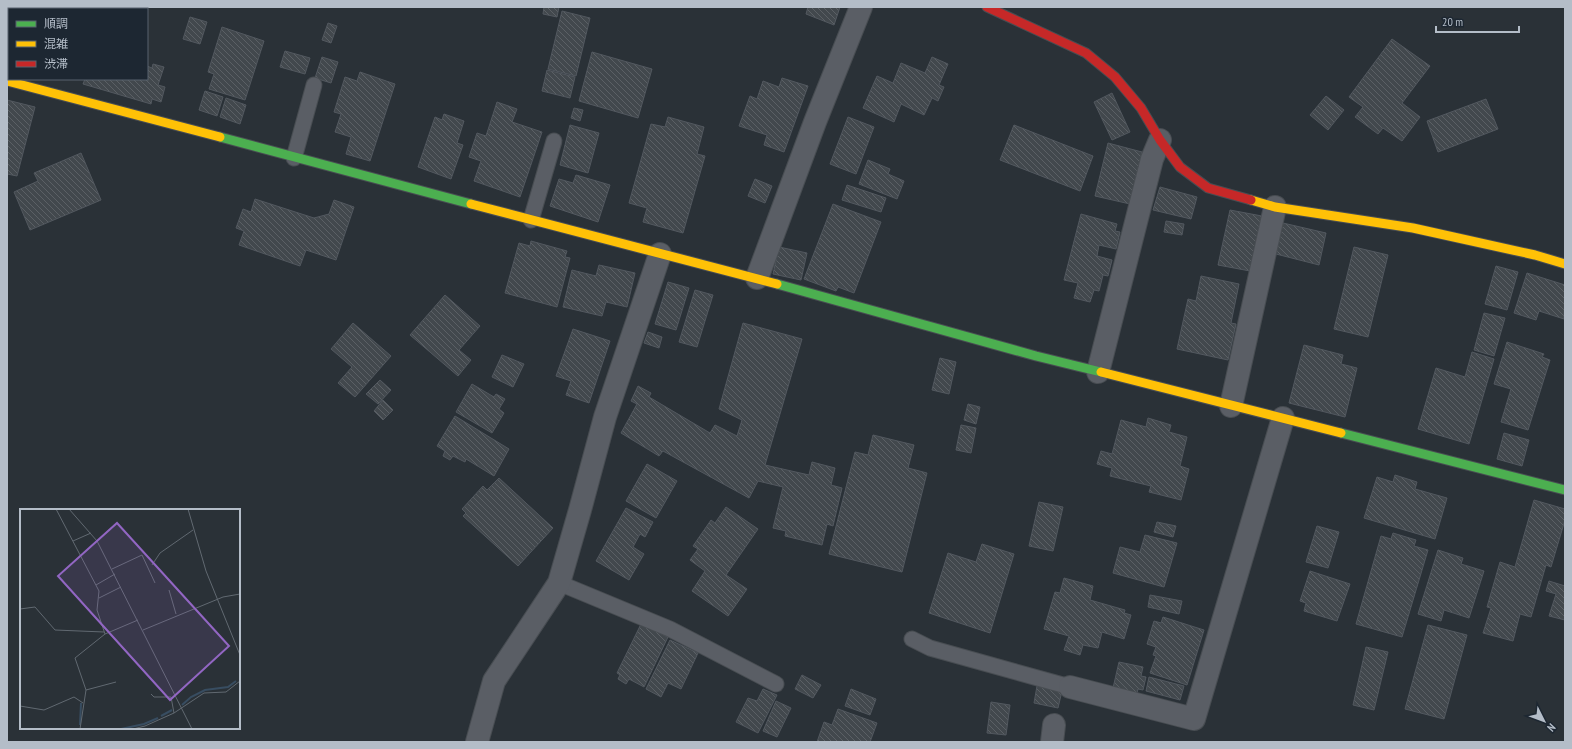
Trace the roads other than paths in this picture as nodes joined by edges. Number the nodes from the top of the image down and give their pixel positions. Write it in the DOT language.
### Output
graph roads {
  1 [pos="861,7"];
  2 [pos="988,7"];
  3 [pos="7,81"];
  4 [pos="314,85"];
  5 [pos="1160,140"];
  6 [pos="554,141"];
  7 [pos="294,158"];
  8 [pos="1275,207"];
  9 [pos="531,220"];
  10 [pos="660,254"];
  11 [pos="1565,264"];
  12 [pos="757,278"];
  13 [pos="1098,372"];
  14 [pos="1231,406"];
  15 [pos="1283,418"];
  16 [pos="1565,490"];
  17 [pos="558,583"];
  18 [pos="912,639"];
  19 [pos="776,684"];
  20 [pos="1070,687"];
  21 [pos="477,742"];
  1 -- 12 [label="street"];
  2 -- 5 [label="street"];
  3 -- 7 [label="street"];
  4 -- 7 [label="lane"];
  5 -- 8 [label="street"];
  5 -- 13 [label="street"];
  6 -- 9 [label="lane"];
  7 -- 9 [label="street"];
  8 -- 11 [label="street"];
  8 -- 14 [label="street"];
  9 -- 10 [label="street"];
  10 -- 12 [label="street"];
  10 -- 17 [label="street"];
  12 -- 13 [label="street"];
  13 -- 14 [label="street"];
  14 -- 15 [label="street"];
  15 -- 16 [label="street"];
  15 -- 20 [label="street"];
  17 -- 19 [label="lane"];
  17 -- 21 [label="street"];
  18 -- 20 [label="lane"];
}
